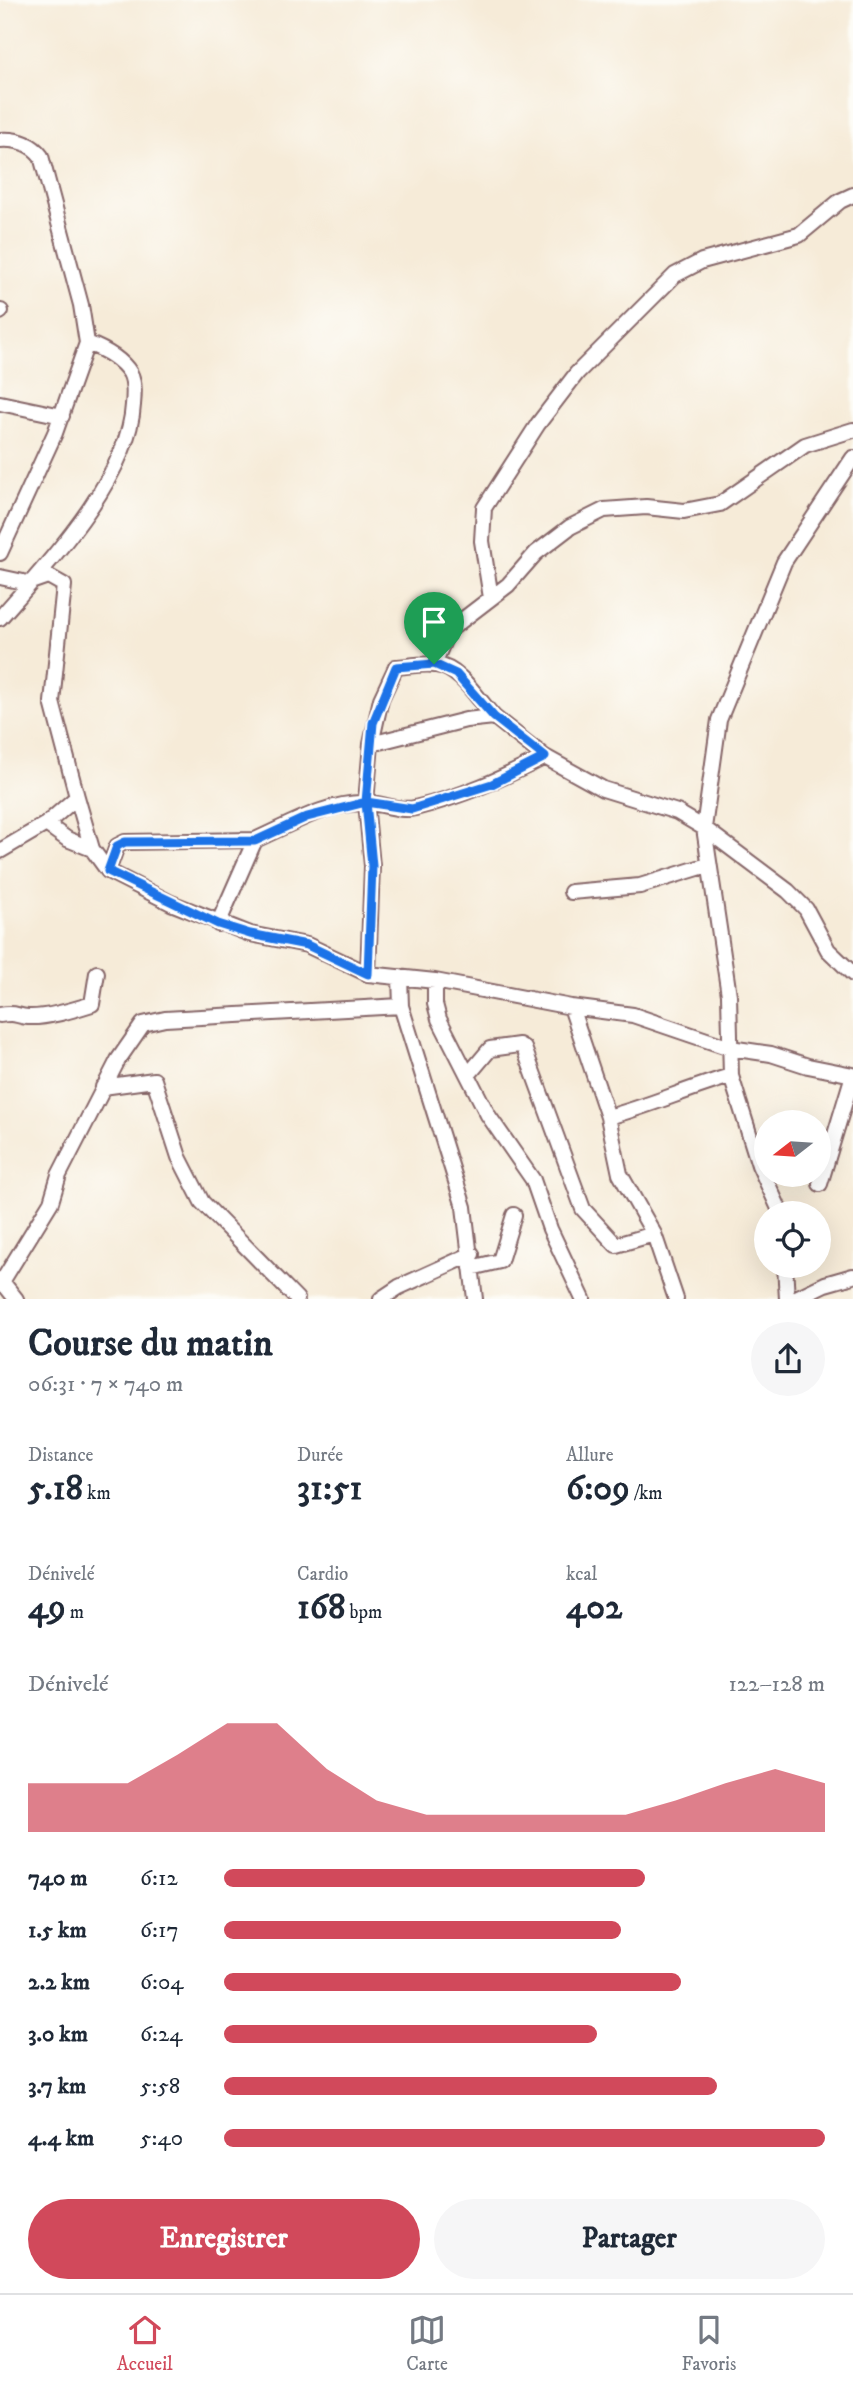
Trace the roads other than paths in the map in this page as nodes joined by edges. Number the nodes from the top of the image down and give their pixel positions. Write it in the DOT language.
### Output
graph roads {
  1 [pos="0,140"];
  2 [pos="853,195"];
  3 [pos="87,343"];
  4 [pos="0,403"];
  5 [pos="62,416"];
  6 [pos="853,430"];
  7 [pos="853,458"];
  8 [pos="0,552"];
  9 [pos="0,577"];
  10 [pos="32,582"];
  11 [pos="491,598"];
  12 [pos="0,618"];
  13 [pos="434,664"];
  14 [pos="494,717"];
  15 [pos="371,744"];
  16 [pos="545,757"];
  17 [pos="77,797"];
  18 [pos="366,802"];
  19 [pos="46,824"];
  20 [pos="704,828"];
  21 [pos="255,841"];
  22 [pos="92,849"];
  23 [pos="0,851"];
  24 [pos="708,865"];
  25 [pos="108,871"];
  26 [pos="571,892"];
  27 [pos="218,924"];
  28 [pos="97,973"];
  29 [pos="368,974"];
  30 [pos="853,974"];
  31 [pos="400,977"];
  32 [pos="435,981"];
  33 [pos="401,1006"];
  34 [pos="570,1007"];
  35 [pos="0,1015"];
  36 [pos="730,1048"];
  37 [pos="469,1074"];
  38 [pos="853,1075"];
  39 [pos="731,1076"];
  40 [pos="103,1087"];
  41 [pos="608,1117"];
  42 [pos="831,1148"];
  43 [pos="776,1201"];
  44 [pos="514,1215"];
  45 [pos="654,1234"];
  46 [pos="471,1261"];
  47 [pos="853,1276"];
  48 [pos="786,1278"];
  49 [pos="1,1282"];
  50 [pos="16,1299"];
  51 [pos="297,1299"];
  52 [pos="381,1299"];
  53 [pos="475,1299"];
  54 [pos="583,1299"];
  55 [pos="676,1299"];
  56 [pos="787,1299"];
  57 [pos="794,1299"];
  1 -- 3 [label="street"];
  2 -- 11 [label="street"];
  3 -- 5 [label="street"];
  3 -- 10 [label="street"];
  4 -- 5 [label="street"];
  5 -- 8 [label="street"];
  6 -- 11 [label="street"];
  7 -- 20 [label="street"];
  9 -- 10 [label="street"];
  10 -- 12 [label="street"];
  10 -- 17 [label="street"];
  11 -- 13 [label="street"];
  13 -- 14 [label="street"];
  13 -- 15 [label="street"];
  14 -- 15 [label="street"];
  14 -- 16 [label="street"];
  15 -- 18 [label="street"];
  16 -- 18 [label="street"];
  16 -- 20 [label="street"];
  17 -- 19 [label="street"];
  17 -- 22 [label="street"];
  18 -- 21 [label="street"];
  18 -- 29 [label="street"];
  19 -- 22 [label="street"];
  19 -- 23 [label="street"];
  20 -- 24 [label="street"];
  20 -- 30 [label="street"];
  21 -- 25 [label="street"];
  21 -- 27 [label="street"];
  22 -- 25 [label="street"];
  24 -- 26 [label="street"];
  24 -- 36 [label="street"];
  25 -- 27 [label="street"];
  27 -- 29 [label="street"];
  28 -- 35 [label="street"];
  29 -- 31 [label="street"];
  31 -- 32 [label="street"];
  31 -- 33 [label="street"];
  32 -- 34 [label="street"];
  32 -- 37 [label="street"];
  33 -- 40 [label="street"];
  33 -- 46 [label="street"];
  34 -- 36 [label="street"];
  34 -- 41 [label="street"];
  36 -- 38 [label="street"];
  36 -- 39 [label="street"];
  37 -- 45 [label="street"];
  37 -- 54 [label="street"];
  38 -- 42 [label="street"];
  39 -- 41 [label="street"];
  39 -- 43 [label="street"];
  40 -- 49 [label="street"];
  40 -- 51 [label="street"];
  41 -- 45 [label="street"];
  44 -- 46 [label="street"];
  45 -- 55 [label="street"];
  46 -- 52 [label="street"];
  46 -- 53 [label="street"];
  47 -- 57 [label="street"];
  48 -- 56 [label="street"];
  49 -- 50 [label="street"];
}
